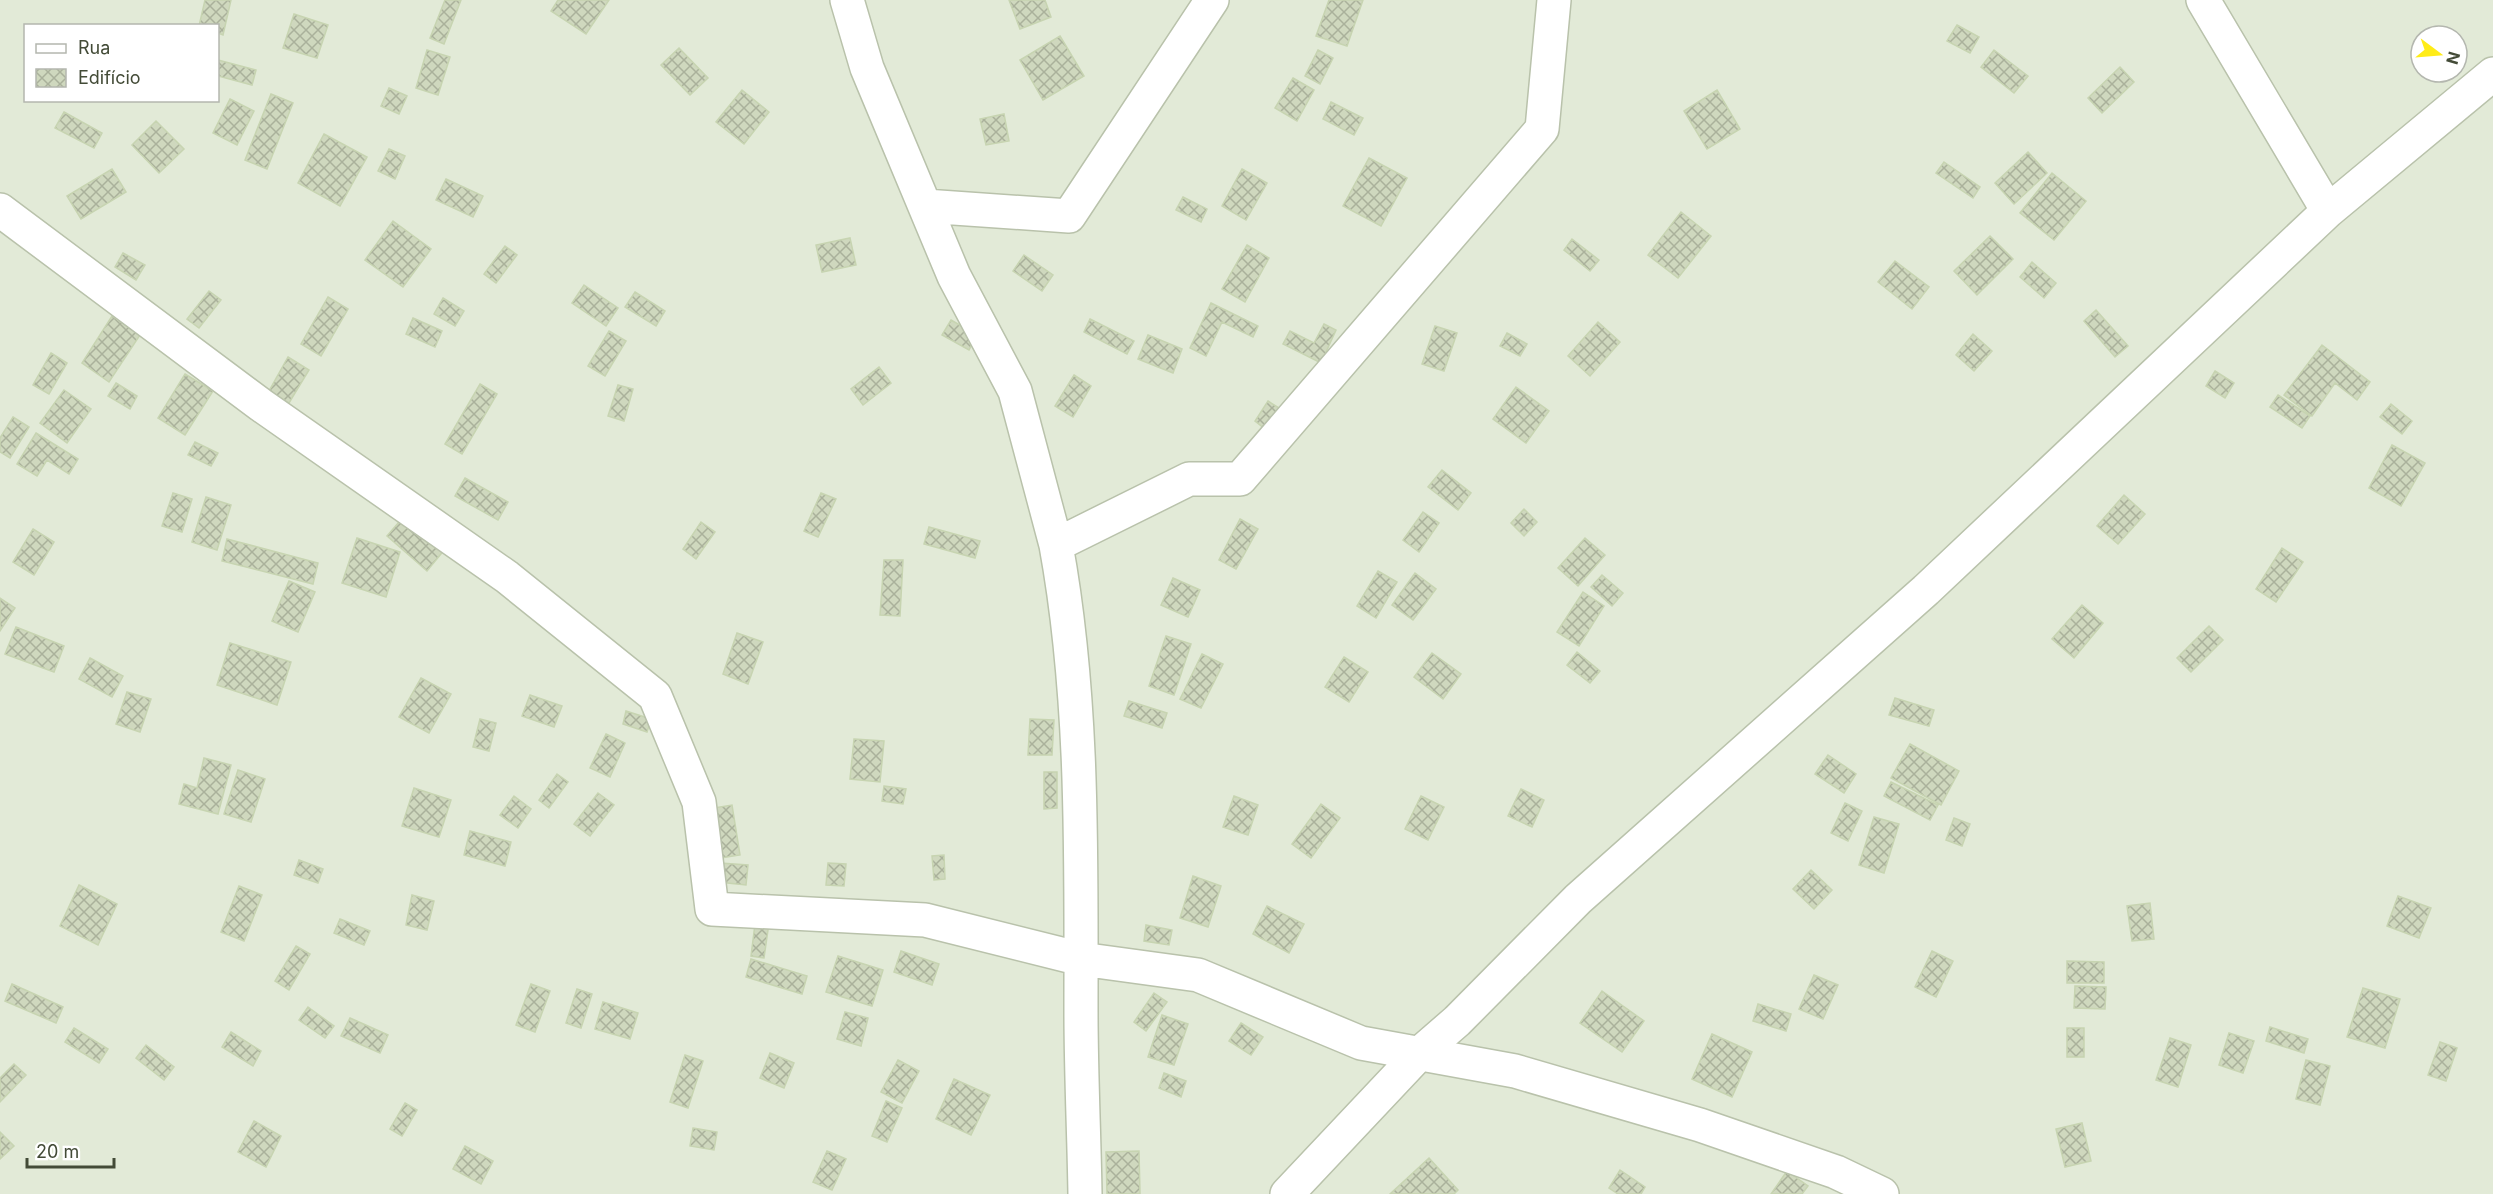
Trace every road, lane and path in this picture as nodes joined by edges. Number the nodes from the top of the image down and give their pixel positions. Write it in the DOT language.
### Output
graph roads {
  1 [pos="847,0"];
  2 [pos="1212,0"];
  3 [pos="1554,0"];
  4 [pos="2203,0"];
  5 [pos="2493,74"];
  6 [pos="925,206"];
  7 [pos="0,210"];
  8 [pos="2328,211"];
  9 [pos="1056,545"];
  10 [pos="1081,959"];
  11 [pos="1419,1054"];
  12 [pos="1085,1194"];
  13 [pos="1287,1194"];
  14 [pos="1882,1194"];
  1 -- 6 [label="street"];
  2 -- 6 [label="street"];
  3 -- 9 [label="street"];
  4 -- 8 [label="street"];
  5 -- 8 [label="street"];
  6 -- 9 [label="street"];
  7 -- 10 [label="street"];
  8 -- 11 [label="street"];
  9 -- 10 [label="street"];
  10 -- 11 [label="street"];
  10 -- 12 [label="street"];
  11 -- 13 [label="street"];
  11 -- 14 [label="street"];
}
